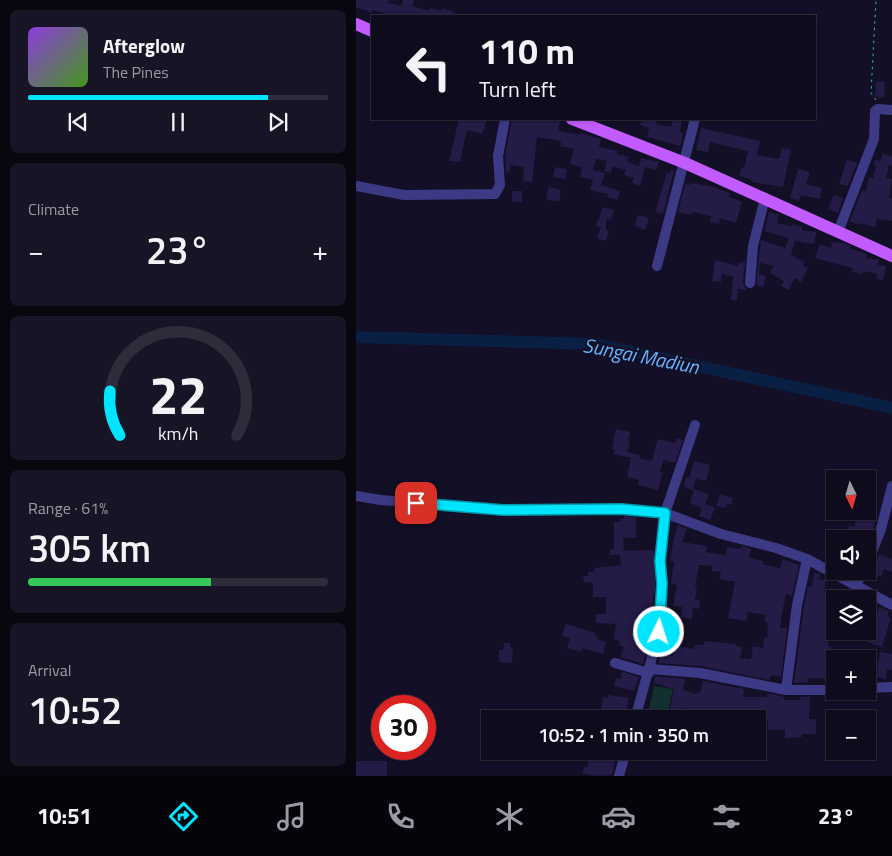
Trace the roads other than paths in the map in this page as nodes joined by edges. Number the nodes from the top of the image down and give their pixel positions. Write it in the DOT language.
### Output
graph roads {
  1 [pos="356,24"];
  2 [pos="371,31"];
  3 [pos="892,110"];
  4 [pos="505,120"];
  5 [pos="695,120"];
  6 [pos="586,121"];
  7 [pos="685,162"];
  8 [pos="356,186"];
  9 [pos="765,198"];
  10 [pos="838,232"];
  11 [pos="892,256"];
  12 [pos="657,266"];
  13 [pos="750,283"];
  14 [pos="695,425"];
  15 [pos="892,486"];
  16 [pos="356,496"];
  17 [pos="665,513"];
  18 [pos="888,515"];
  19 [pos="876,544"];
  20 [pos="807,559"];
  21 [pos="858,580"];
  22 [pos="856,584"];
  23 [pos="892,605"];
  24 [pos="615,663"];
  25 [pos="649,671"];
  26 [pos="876,688"];
  27 [pos="892,688"];
  28 [pos="786,690"];
  29 [pos="826,690"];
  30 [pos="638,710"];
  31 [pos="623,760"];
  32 [pos="619,776"];
  1 -- 2 [label="main road"];
  3 -- 10 [label="street"];
  4 -- 8 [label="street"];
  5 -- 7 [label="street"];
  6 -- 7 [label="main road"];
  7 -- 9 [label="main road"];
  7 -- 12 [label="street"];
  9 -- 10 [label="main road"];
  9 -- 13 [label="street"];
  10 -- 11 [label="main road"];
  14 -- 17 [label="street"];
  15 -- 18 [label="street"];
  16 -- 17 [label="street"];
  17 -- 20 [label="street"];
  17 -- 25 [label="street"];
  18 -- 19 [label="street"];
  20 -- 22 [label="street"];
  20 -- 28 [label="street"];
  21 -- 22 [label="street"];
  22 -- 23 [label="street"];
  24 -- 25 [label="street"];
  25 -- 28 [label="street"];
  25 -- 30 [label="street"];
  26 -- 27 [label="street"];
  28 -- 29 [label="street"];
  31 -- 32 [label="street"];
}
